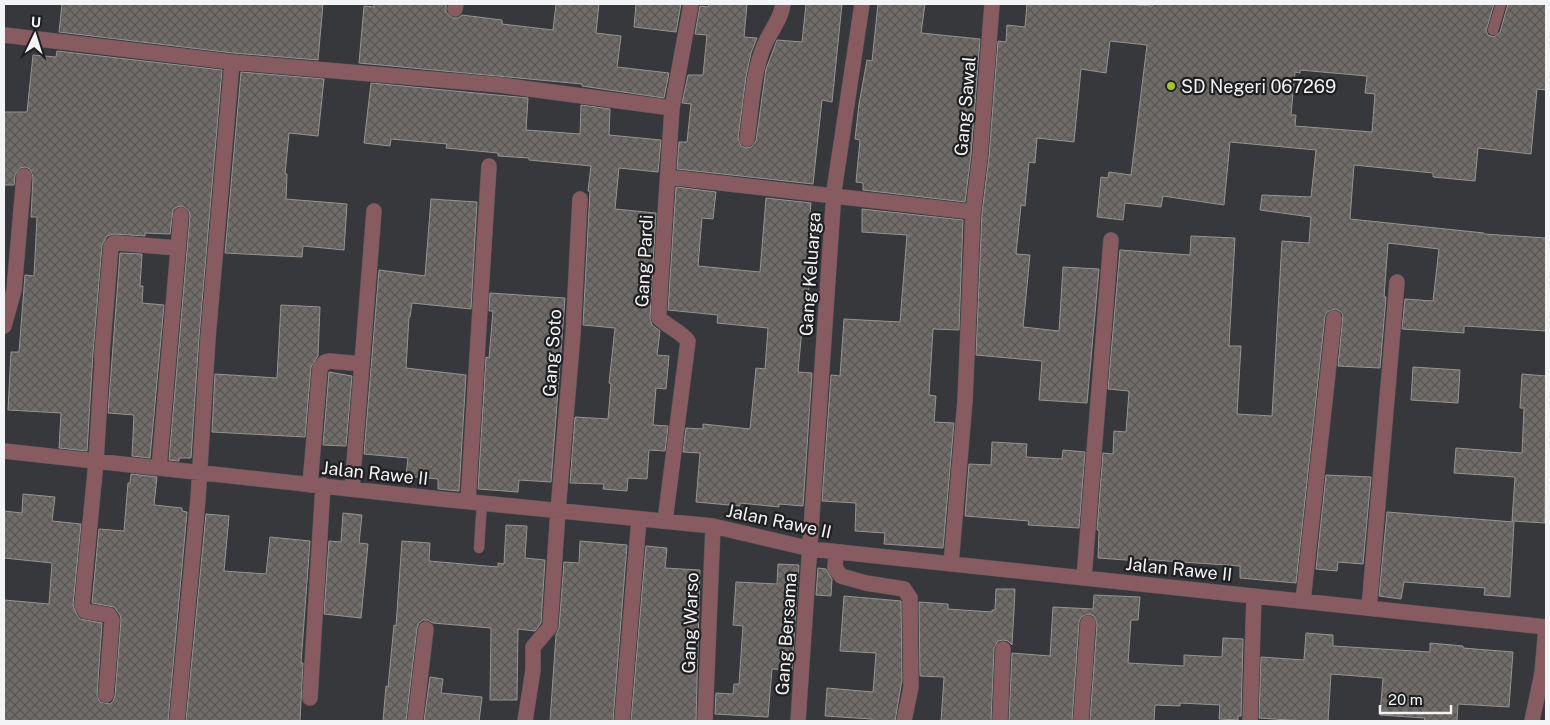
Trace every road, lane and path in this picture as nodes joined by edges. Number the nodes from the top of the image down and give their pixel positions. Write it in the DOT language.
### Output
graph roads {
  1 [pos="691,4"];
  2 [pos="783,4"];
  3 [pos="862,4"];
  4 [pos="992,4"];
  5 [pos="1501,4"];
  6 [pos="1493,30"];
  7 [pos="4,35"];
  8 [pos="232,62"];
  9 [pos="672,108"];
  10 [pos="747,138"];
  11 [pos="489,166"];
  12 [pos="24,176"];
  13 [pos="668,178"];
  14 [pos="834,195"];
  15 [pos="580,199"];
  16 [pos="374,211"];
  17 [pos="973,212"];
  18 [pos="180,215"];
  19 [pos="1111,240"];
  20 [pos="177,248"];
  21 [pos="1397,282"];
  22 [pos="1334,318"];
  23 [pos="4,326"];
  24 [pos="362,364"];
  25 [pos="4,452"];
  26 [pos="96,462"];
  27 [pos="159,468"];
  28 [pos="200,472"];
  29 [pos="316,485"];
  30 [pos="352,489"];
  31 [pos="475,501"];
  32 [pos="558,510"];
  33 [pos="639,518"];
  34 [pos="665,521"];
  35 [pos="713,526"];
  36 [pos="479,548"];
  37 [pos="811,549"];
  38 [pos="836,552"];
  39 [pos="951,564"];
  40 [pos="1084,578"];
  41 [pos="1254,596"];
  42 [pos="1303,601"];
  43 [pos="1369,608"];
  44 [pos="1088,623"];
  45 [pos="1546,627"];
  46 [pos="426,629"];
  47 [pos="1003,649"];
  48 [pos="106,695"];
  49 [pos="310,698"];
  50 [pos="177,721"];
  51 [pos="416,721"];
  52 [pos="525,721"];
  53 [pos="622,721"];
  54 [pos="705,721"];
  55 [pos="798,721"];
  56 [pos="904,721"];
  57 [pos="1000,721"];
  58 [pos="1081,721"];
  59 [pos="1250,721"];
  60 [pos="1532,721"];
  1 -- 9 [label="street, Gang Pardi"];
  2 -- 10 [label="street"];
  3 -- 14 [label="street, Gang Keluarga"];
  4 -- 17 [label="street, Gang Sawal"];
  5 -- 6 [label="lane"];
  7 -- 8 [label="street"];
  8 -- 9 [label="street"];
  8 -- 28 [label="street"];
  9 -- 13 [label="street, Gang Pardi"];
  11 -- 31 [label="street"];
  12 -- 23 [label="street"];
  13 -- 14 [label="street"];
  13 -- 34 [label="street, Gang Pardi"];
  14 -- 17 [label="street"];
  14 -- 37 [label="street, Gang Keluarga"];
  15 -- 32 [label="street, Gang Soto"];
  16 -- 24 [label="street"];
  17 -- 39 [label="street, Gang Sawal"];
  18 -- 20 [label="street"];
  19 -- 40 [label="street"];
  20 -- 26 [label="street"];
  20 -- 27 [label="street"];
  21 -- 43 [label="street"];
  22 -- 42 [label="street"];
  24 -- 29 [label="street"];
  24 -- 30 [label="street"];
  25 -- 26 [label="street, Jalan Rawe II"];
  26 -- 27 [label="street, Jalan Rawe II"];
  26 -- 48 [label="street"];
  27 -- 28 [label="street, Jalan Rawe II"];
  28 -- 29 [label="street, Jalan Rawe II"];
  28 -- 50 [label="street"];
  29 -- 30 [label="street, Jalan Rawe II"];
  29 -- 49 [label="street"];
  30 -- 31 [label="street, Jalan Rawe II"];
  31 -- 32 [label="street, Jalan Rawe II"];
  31 -- 36 [label="lane"];
  32 -- 33 [label="street, Jalan Rawe II"];
  32 -- 52 [label="street, Gang Soto"];
  33 -- 34 [label="street, Jalan Rawe II"];
  33 -- 53 [label="street"];
  34 -- 35 [label="street, Jalan Rawe II"];
  35 -- 37 [label="street, Jalan Rawe II"];
  35 -- 54 [label="street, Gang Warso"];
  37 -- 38 [label="street, Jalan Rawe II"];
  37 -- 55 [label="street, Gang Bersama"];
  38 -- 39 [label="street, Jalan Rawe II"];
  38 -- 56 [label="street"];
  39 -- 40 [label="street, Jalan Rawe II"];
  40 -- 41 [label="street, Jalan Rawe II"];
  41 -- 42 [label="street, Jalan Rawe II"];
  41 -- 59 [label="street"];
  42 -- 43 [label="street, Jalan Rawe II"];
  43 -- 45 [label="street, Jalan Rawe II"];
  44 -- 58 [label="street"];
  45 -- 60 [label="street"];
  46 -- 51 [label="street"];
  47 -- 57 [label="street"];
}
